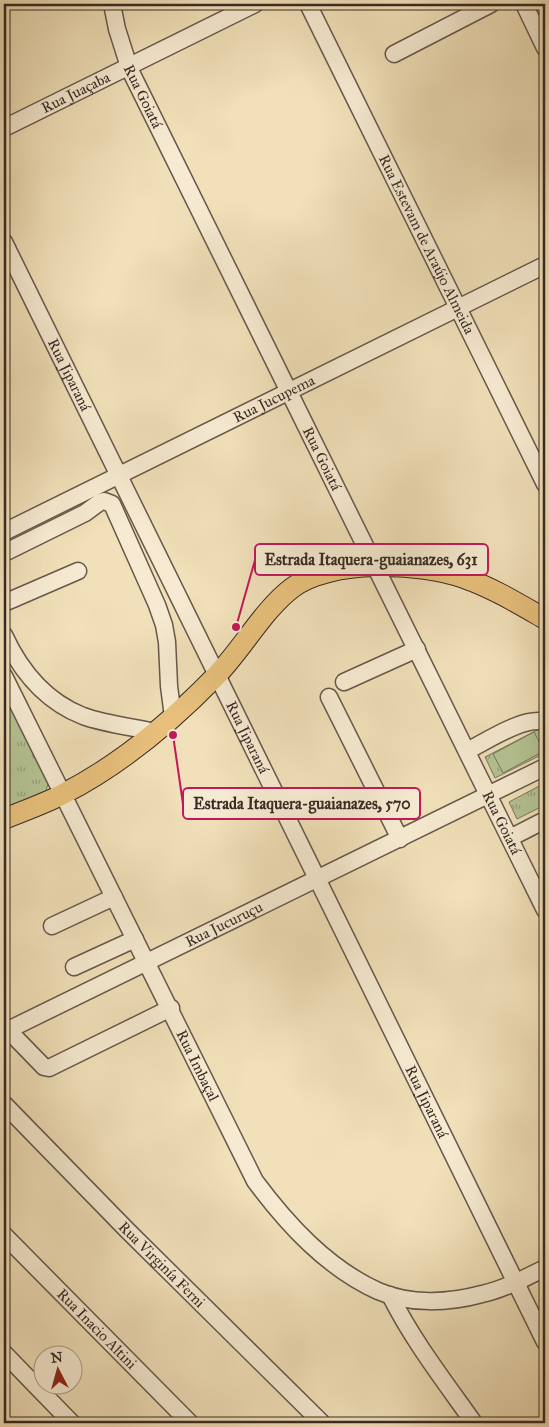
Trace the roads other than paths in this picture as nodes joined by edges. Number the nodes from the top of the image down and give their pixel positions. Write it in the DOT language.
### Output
graph roads {
  1 [pos="112,4"];
  2 [pos="255,4"];
  3 [pos="308,4"];
  4 [pos="491,4"];
  5 [pos="524,4"];
  6 [pos="545,48"];
  7 [pos="394,54"];
  8 [pos="128,66"];
  9 [pos="4,128"];
  10 [pos="4,242"];
  11 [pos="545,265"];
  12 [pos="459,307"];
  13 [pos="288,391"];
  14 [pos="119,475"];
  15 [pos="545,484"];
  16 [pos="4,532"];
  17 [pos="4,552"];
  18 [pos="375,566"];
  19 [pos="78,571"];
  20 [pos="4,603"];
  21 [pos="545,619"];
  22 [pos="4,636"];
  23 [pos="416,649"];
  24 [pos="4,676"];
  25 [pos="217,676"];
  26 [pos="344,682"];
  27 [pos="329,697"];
  28 [pos="173,717"];
  29 [pos="545,722"];
  30 [pos="155,732"];
  31 [pos="467,751"];
  32 [pos="545,767"];
  33 [pos="63,795"];
  34 [pos="489,795"];
  35 [pos="4,819"];
  36 [pos="545,820"];
  37 [pos="510,838"];
  38 [pos="400,839"];
  39 [pos="318,879"];
  40 [pos="114,897"];
  41 [pos="545,910"];
  42 [pos="52,926"];
  43 [pos="135,939"];
  44 [pos="146,963"];
  45 [pos="74,966"];
  46 [pos="171,1008"];
  47 [pos="6,1031"];
  48 [pos="4,1104"];
  49 [pos="4,1235"];
  50 [pos="545,1268"];
  51 [pos="515,1282"];
  52 [pos="390,1295"];
  53 [pos="545,1342"];
  54 [pos="4,1353"];
  55 [pos="72,1423"];
  56 [pos="190,1423"];
  57 [pos="322,1423"];
  58 [pos="474,1423"];
  1 -- 8 [label="street, Rua Goiatá"];
  2 -- 8 [label="street, Rua Juaçaba"];
  3 -- 12 [label="street, Rua Estevam de Araújo Almeida"];
  4 -- 7 [label="street"];
  5 -- 6 [label="street"];
  8 -- 9 [label="street, Rua Juaçaba"];
  8 -- 13 [label="street, Rua Goiatá"];
  10 -- 14 [label="street, Rua Jiparaná"];
  11 -- 12 [label="street, Rua Jucupema"];
  12 -- 13 [label="street, Rua Jucupema"];
  12 -- 15 [label="street, Rua Estevam de Araújo Almeida"];
  13 -- 14 [label="street, Rua Jucupema"];
  13 -- 18 [label="street, Rua Goiatá"];
  14 -- 16 [label="street, Rua Jucupema"];
  14 -- 25 [label="street, Rua Jiparaná"];
  17 -- 28 [label="street"];
  18 -- 21 [label="main road"];
  18 -- 23 [label="street, Rua Goiatá"];
  18 -- 25 [label="main road"];
  19 -- 20 [label="street"];
  22 -- 30 [label="street"];
  23 -- 26 [label="street"];
  23 -- 31 [label="street, Rua Goiatá"];
  24 -- 33 [label="street, Rua Imbaçal"];
  25 -- 28 [label="main road"];
  25 -- 39 [label="street, Rua Jiparaná"];
  27 -- 38 [label="street"];
  28 -- 30 [label="main road"];
  29 -- 31 [label="street"];
  30 -- 33 [label="main road"];
  31 -- 34 [label="street, Rua Goiatá"];
  32 -- 34 [label="street, Rua Jucuruçu"];
  33 -- 35 [label="main road"];
  33 -- 40 [label="street, Rua Imbaçal"];
  34 -- 37 [label="street, Rua Goiatá"];
  34 -- 38 [label="street, Rua Jucuruçu"];
  36 -- 37 [label="street"];
  37 -- 41 [label="street, Rua Goiatá"];
  38 -- 39 [label="street, Rua Jucuruçu"];
  39 -- 44 [label="street, Rua Jucuruçu"];
  39 -- 51 [label="street, Rua Jiparaná"];
  40 -- 42 [label="street"];
  40 -- 43 [label="street, Rua Imbaçal"];
  43 -- 44 [label="street, Rua Imbaçal"];
  43 -- 45 [label="street"];
  44 -- 46 [label="street, Rua Imbaçal"];
  44 -- 47 [label="street, Rua Jucuruçu"];
  46 -- 47 [label="street, Rua Jucuruçu"];
  46 -- 52 [label="street, Rua Imbaçal"];
  48 -- 57 [label="street, Rua Virginía Ferni"];
  49 -- 56 [label="street, Rua Inacio Altini"];
  50 -- 51 [label="street, Rua Imbaçal"];
  51 -- 52 [label="street, Rua Imbaçal"];
  51 -- 53 [label="street, Rua Jiparaná"];
  52 -- 58 [label="street"];
  54 -- 55 [label="street"];
}
